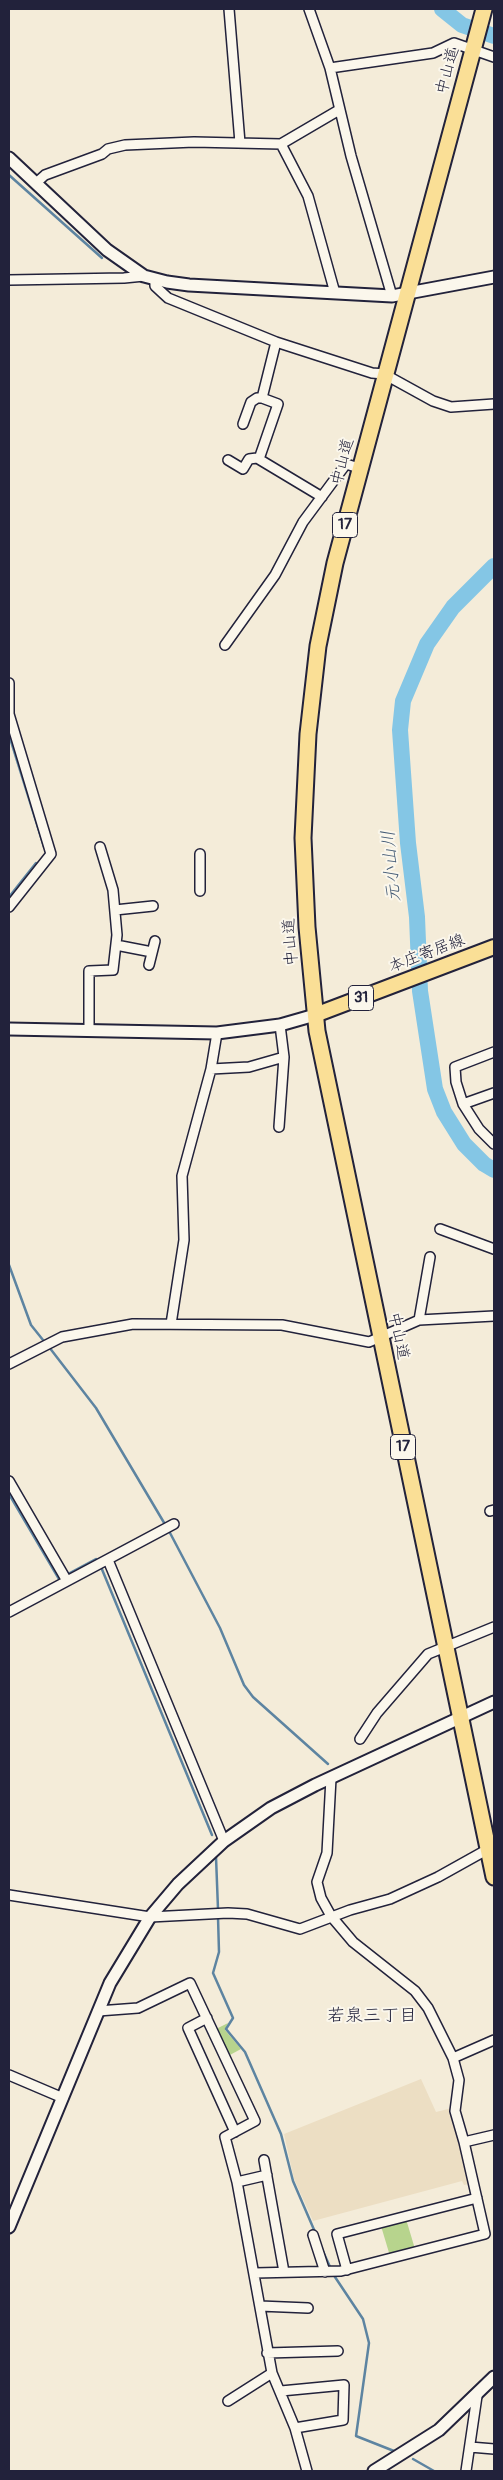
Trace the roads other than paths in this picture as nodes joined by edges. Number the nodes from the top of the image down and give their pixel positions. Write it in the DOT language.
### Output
graph roads {
  1 [pos="229,9"];
  2 [pos="309,9"];
  3 [pos="482,14"];
  4 [pos="473,48"];
  5 [pos="494,57"];
  6 [pos="330,68"];
  7 [pos="339,110"];
  8 [pos="240,143"];
  9 [pos="281,144"];
  10 [pos="9,158"];
  11 [pos="36,183"];
  12 [pos="149,277"];
  13 [pos="494,277"];
  14 [pos="9,280"];
  15 [pos="335,293"];
  16 [pos="399,296"];
  17 [pos="276,342"];
  18 [pos="384,374"];
  19 [pos="262,398"];
  20 [pos="494,404"];
  21 [pos="243,424"];
  22 [pos="259,459"];
  23 [pos="228,460"];
  24 [pos="359,468"];
  25 [pos="322,497"];
  26 [pos="224,644"];
  27 [pos="9,683"];
  28 [pos="9,714"];
  29 [pos="100,846"];
  30 [pos="200,854"];
  31 [pos="200,891"];
  32 [pos="152,906"];
  33 [pos="9,907"];
  34 [pos="115,910"];
  35 [pos="155,941"];
  36 [pos="116,945"];
  37 [pos="494,947"];
  38 [pos="152,952"];
  39 [pos="149,965"];
  40 [pos="316,1016"];
  41 [pos="280,1025"];
  42 [pos="9,1029"];
  43 [pos="89,1030"];
  44 [pos="217,1032"];
  45 [pos="494,1052"];
  46 [pos="284,1057"];
  47 [pos="211,1069"];
  48 [pos="494,1093"];
  49 [pos="464,1104"];
  50 [pos="279,1128"];
  51 [pos="492,1140"];
  52 [pos="440,1229"];
  53 [pos="494,1249"];
  54 [pos="430,1257"];
  55 [pos="494,1316"];
  56 [pos="419,1320"];
  57 [pos="171,1324"];
  58 [pos="380,1337"];
  59 [pos="9,1364"];
  60 [pos="9,1481"];
  61 [pos="174,1524"];
  62 [pos="108,1560"];
  63 [pos="67,1581"];
  64 [pos="9,1612"];
  65 [pos="494,1627"];
  66 [pos="446,1646"];
  67 [pos="494,1702"];
  68 [pos="461,1718"];
  69 [pos="360,1740"];
  70 [pos="331,1778"];
  71 [pos="224,1842"];
  72 [pos="491,1847"];
  73 [pos="494,1877"];
  74 [pos="9,1896"];
  75 [pos="331,1916"];
  76 [pos="150,1917"];
  77 [pos="98,2010"];
  78 [pos="207,2018"];
  79 [pos="494,2040"];
  80 [pos="453,2058"];
  81 [pos="9,2075"];
  82 [pos="63,2098"];
  83 [pos="235,2132"];
  84 [pos="494,2135"];
  85 [pos="464,2142"];
  86 [pos="264,2160"];
  87 [pos="267,2175"];
  88 [pos="237,2182"];
  89 [pos="477,2198"];
  90 [pos="9,2227"];
  91 [pos="313,2235"];
  92 [pos="347,2270"];
  93 [pos="284,2272"];
  94 [pos="330,2272"];
  95 [pos="255,2273"];
  96 [pos="260,2306"];
  97 [pos="308,2308"];
  98 [pos="338,2351"];
  99 [pos="267,2353"];
  100 [pos="272,2373"];
  101 [pos="494,2378"];
  102 [pos="281,2391"];
  103 [pos="477,2396"];
  104 [pos="228,2401"];
  105 [pos="296,2428"];
  106 [pos="470,2447"];
  107 [pos="494,2449"];
  108 [pos="307,2471"];
  109 [pos="374,2471"];
  110 [pos="466,2471"];
  1 -- 8 [label="street"];
  2 -- 6 [label="street"];
  3 -- 4 [label="highway, 中山道 / 17"];
  4 -- 5 [label="street"];
  4 -- 6 [label="street"];
  4 -- 16 [label="highway, 中山道 / 17"];
  6 -- 7 [label="street"];
  7 -- 9 [label="street"];
  7 -- 16 [label="street"];
  8 -- 9 [label="street"];
  8 -- 11 [label="street"];
  9 -- 15 [label="street"];
  10 -- 11 [label="street"];
  11 -- 12 [label="street"];
  12 -- 14 [label="street"];
  12 -- 15 [label="street"];
  12 -- 17 [label="street"];
  13 -- 16 [label="street"];
  15 -- 16 [label="street"];
  16 -- 18 [label="highway, 中山道 / 17"];
  17 -- 18 [label="street"];
  17 -- 19 [label="street"];
  18 -- 20 [label="street"];
  18 -- 24 [label="highway, 中山道 / 17"];
  19 -- 21 [label="street"];
  19 -- 22 [label="street"];
  22 -- 23 [label="street"];
  22 -- 25 [label="street"];
  24 -- 25 [label="street"];
  24 -- 40 [label="highway, 中山道 / 17"];
  25 -- 26 [label="street"];
  27 -- 28 [label="street"];
  28 -- 33 [label="street"];
  29 -- 34 [label="street"];
  30 -- 31 [label="street"];
  32 -- 34 [label="street"];
  34 -- 36 [label="street"];
  35 -- 38 [label="street"];
  36 -- 38 [label="street"];
  36 -- 43 [label="street"];
  37 -- 40 [label="main road, 本庄寄居線 / 31"];
  38 -- 39 [label="street"];
  40 -- 41 [label="street"];
  40 -- 58 [label="highway, 中山道 / 17"];
  41 -- 44 [label="street"];
  41 -- 46 [label="street"];
  42 -- 43 [label="street"];
  43 -- 44 [label="street"];
  44 -- 47 [label="street"];
  45 -- 49 [label="street"];
  46 -- 47 [label="street"];
  46 -- 50 [label="street"];
  47 -- 57 [label="street"];
  48 -- 49 [label="street"];
  49 -- 51 [label="street"];
  52 -- 53 [label="street"];
  54 -- 56 [label="street"];
  55 -- 56 [label="street"];
  56 -- 58 [label="street"];
  57 -- 58 [label="street"];
  57 -- 59 [label="street"];
  58 -- 66 [label="highway, 中山道 / 17"];
  60 -- 63 [label="street"];
  61 -- 62 [label="street"];
  62 -- 63 [label="street"];
  62 -- 71 [label="street"];
  63 -- 64 [label="street"];
  65 -- 66 [label="street"];
  66 -- 68 [label="highway, 中山道 / 17"];
  66 -- 69 [label="street"];
  67 -- 68 [label="street"];
  68 -- 70 [label="street"];
  68 -- 72 [label="highway, 中山道 / 17"];
  70 -- 71 [label="street"];
  70 -- 75 [label="street"];
  71 -- 76 [label="street"];
  72 -- 73 [label="highway, 中山道 / 17"];
  72 -- 75 [label="street"];
  74 -- 76 [label="street"];
  75 -- 76 [label="street"];
  75 -- 80 [label="street"];
  76 -- 77 [label="street"];
  77 -- 78 [label="street"];
  77 -- 82 [label="street"];
  78 -- 83 [label="street"];
  78 -- 83 [label="street"];
  79 -- 80 [label="street"];
  80 -- 85 [label="street"];
  81 -- 82 [label="street"];
  82 -- 90 [label="street"];
  83 -- 88 [label="street"];
  84 -- 85 [label="street"];
  85 -- 89 [label="street"];
  86 -- 87 [label="street"];
  87 -- 88 [label="street"];
  87 -- 93 [label="street"];
  88 -- 95 [label="street"];
  89 -- 92 [label="street"];
  89 -- 92 [label="street"];
  91 -- 94 [label="street"];
  92 -- 94 [label="street"];
  93 -- 94 [label="street"];
  93 -- 95 [label="street"];
  95 -- 96 [label="street"];
  96 -- 97 [label="street"];
  96 -- 99 [label="street"];
  98 -- 99 [label="street"];
  99 -- 100 [label="street"];
  100 -- 102 [label="street"];
  100 -- 104 [label="street"];
  101 -- 103 [label="street"];
  102 -- 105 [label="street"];
  102 -- 105 [label="street"];
  103 -- 106 [label="street"];
  103 -- 109 [label="street"];
  105 -- 108 [label="street"];
  106 -- 107 [label="street"];
  106 -- 110 [label="street"];
}
